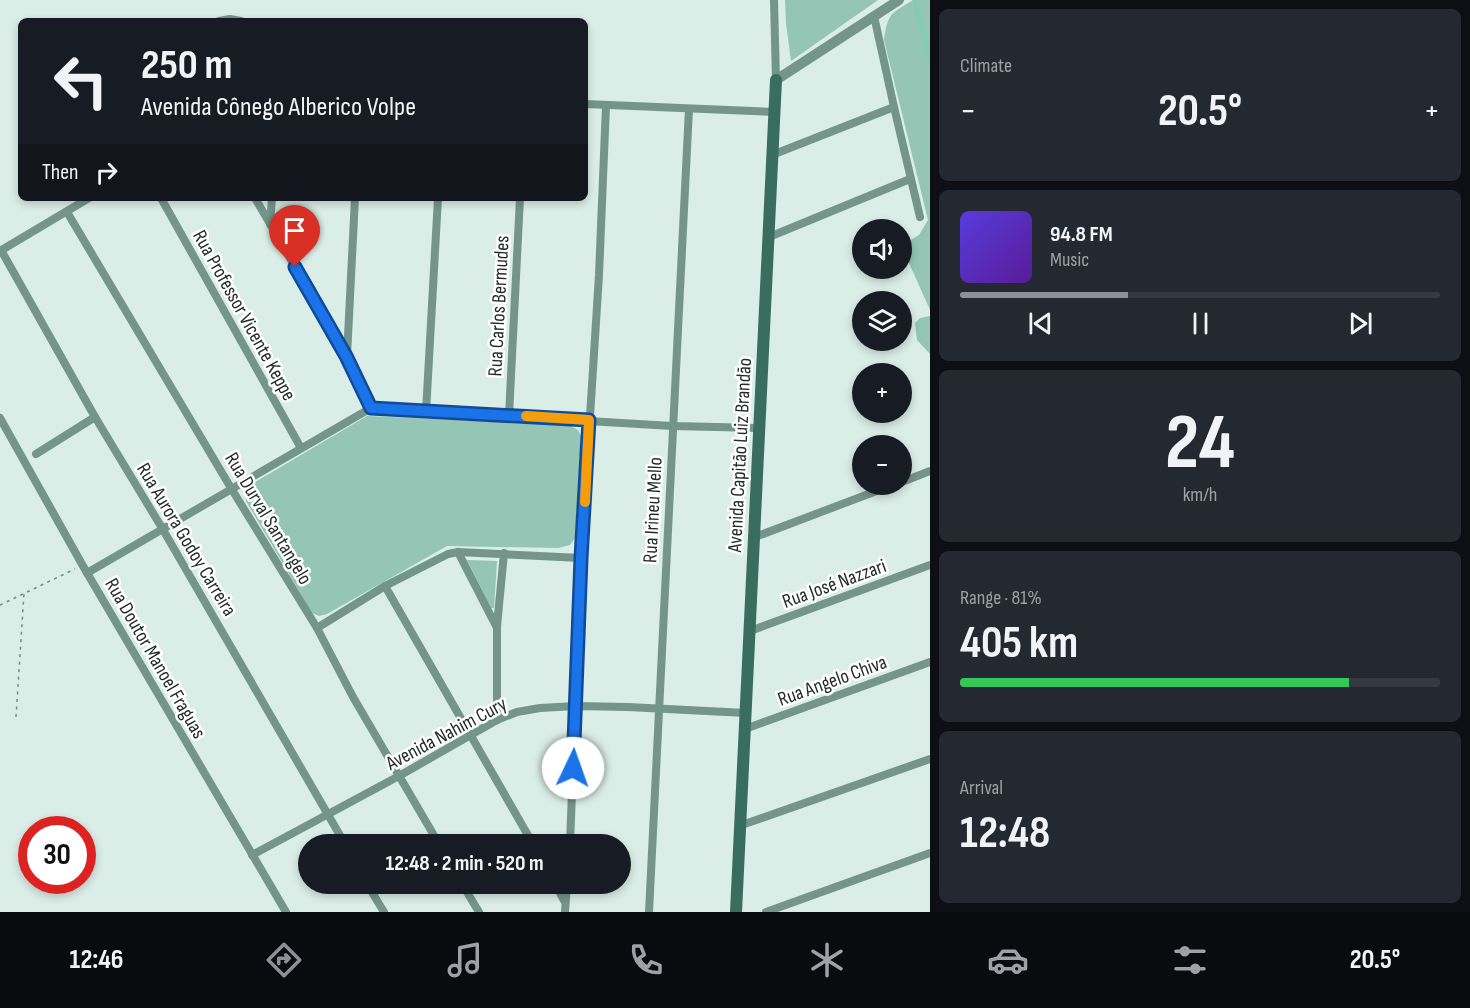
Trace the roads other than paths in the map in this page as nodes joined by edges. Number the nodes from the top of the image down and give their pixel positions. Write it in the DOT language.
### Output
graph roads {
  1 [pos="774,0"];
  2 [pos="899,0"];
  3 [pos="874,16"];
  4 [pos="776,80"];
  5 [pos="588,104"];
  6 [pos="606,106"];
  7 [pos="894,107"];
  8 [pos="689,109"];
  9 [pos="775,112"];
  10 [pos="772,155"];
  11 [pos="910,179"];
  12 [pos="84,201"];
  13 [pos="163,201"];
  14 [pos="257,201"];
  15 [pos="272,201"];
  16 [pos="355,201"];
  17 [pos="438,201"];
  18 [pos="520,201"];
  19 [pos="67,212"];
  20 [pos="920,217"];
  21 [pos="270,224"];
  22 [pos="770,237"];
  23 [pos="0,250"];
  24 [pos="346,356"];
  25 [pos="371,408"];
  26 [pos="426,412"];
  27 [pos="509,415"];
  28 [pos="94,417"];
  29 [pos="0,418"];
  30 [pos="589,420"];
  31 [pos="672,426"];
  32 [pos="759,429"];
  33 [pos="301,448"];
  34 [pos="36,454"];
  35 [pos="930,471"];
  36 [pos="912,478"];
  37 [pos="231,488"];
  38 [pos="866,495"];
  39 [pos="162,528"];
  40 [pos="755,537"];
  41 [pos="458,552"];
  42 [pos="504,553"];
  43 [pos="581,558"];
  44 [pos="930,566"];
  45 [pos="85,569"];
  46 [pos="385,586"];
  47 [pos="497,626"];
  48 [pos="316,628"];
  49 [pos="750,631"];
  50 [pos="930,662"];
  51 [pos="576,706"];
  52 [pos="659,709"];
  53 [pos="746,713"];
  54 [pos="497,720"];
  55 [pos="746,729"];
  56 [pos="471,735"];
  57 [pos="930,759"];
  58 [pos="399,776"];
  59 [pos="327,815"];
  60 [pos="739,826"];
  61 [pos="339,834"];
  62 [pos="433,834"];
  63 [pos="527,834"];
  64 [pos="570,834"];
  65 [pos="930,853"];
  66 [pos="252,855"];
  67 [pos="373,894"];
  68 [pos="468,894"];
  69 [pos="561,894"];
  70 [pos="566,894"];
  71 [pos="565,902"];
  72 [pos="286,912"];
  73 [pos="384,912"];
  74 [pos="479,912"];
  75 [pos="565,912"];
  76 [pos="649,912"];
  77 [pos="736,912"];
  78 [pos="766,912"];
  1 -- 4 [label="street, Avenida Capitão Luiz Brandão"];
  2 -- 3 [label="street"];
  3 -- 4 [label="street"];
  3 -- 7 [label="street"];
  4 -- 9 [label="main road, Avenida Capitão Luiz Brandão"];
  5 -- 6 [label="street"];
  6 -- 8 [label="street"];
  6 -- 30 [label="street"];
  7 -- 10 [label="street"];
  7 -- 11 [label="street"];
  8 -- 9 [label="street"];
  8 -- 31 [label="street, Rua Irineu Mello"];
  9 -- 10 [label="main road, Avenida Capitão Luiz Brandão"];
  10 -- 22 [label="main road, Avenida Capitão Luiz Brandão"];
  11 -- 20 [label="street"];
  11 -- 22 [label="street"];
  12 -- 19 [label="street"];
  13 -- 33 [label="street, Rua Professor Vicente Keppe"];
  14 -- 21 [label="street"];
  15 -- 21 [label="street"];
  16 -- 24 [label="street"];
  17 -- 26 [label="street"];
  18 -- 27 [label="street, Rua Carlos Bermudes"];
  19 -- 23 [label="street"];
  19 -- 37 [label="street, Rua Durval Santangelo"];
  21 -- 24 [label="street"];
  22 -- 32 [label="main road, Avenida Capitão Luiz Brandão"];
  23 -- 28 [label="street, Rua Aurora Godoy Carreira"];
  24 -- 25 [label="street"];
  25 -- 26 [label="street"];
  25 -- 33 [label="street"];
  26 -- 27 [label="street"];
  27 -- 30 [label="street"];
  28 -- 34 [label="street"];
  28 -- 39 [label="street, Rua Aurora Godoy Carreira"];
  29 -- 45 [label="street, Rua Doutor Manoel Fraguas"];
  30 -- 31 [label="street"];
  30 -- 43 [label="street"];
  31 -- 32 [label="street"];
  31 -- 52 [label="street, Rua Irineu Mello"];
  32 -- 40 [label="main road, Avenida Capitão Luiz Brandão"];
  33 -- 37 [label="street"];
  35 -- 36 [label="street"];
  37 -- 39 [label="street"];
  37 -- 48 [label="street, Rua Durval Santangelo"];
  38 -- 40 [label="street"];
  39 -- 45 [label="street"];
  39 -- 59 [label="street, Rua Aurora Godoy Carreira"];
  40 -- 49 [label="main road, Avenida Capitão Luiz Brandão"];
  41 -- 42 [label="street"];
  41 -- 46 [label="street"];
  41 -- 47 [label="street"];
  42 -- 43 [label="street"];
  42 -- 47 [label="street"];
  43 -- 51 [label="street"];
  44 -- 49 [label="street, Rua José Nazzari"];
  45 -- 66 [label="street, Rua Doutor Manoel Fraguas"];
  46 -- 48 [label="street"];
  46 -- 56 [label="street"];
  47 -- 54 [label="street"];
  48 -- 58 [label="street, Rua Durval Santangelo"];
  49 -- 53 [label="main road, Avenida Capitão Luiz Brandão"];
  50 -- 55 [label="street, Rua Angelo Chiva"];
  51 -- 52 [label="street, Avenida Nahim Cury"];
  51 -- 54 [label="street, Avenida Nahim Cury"];
  51 -- 64 [label="street"];
  52 -- 53 [label="street, Avenida Nahim Cury"];
  52 -- 76 [label="street, Rua Irineu Mello"];
  53 -- 55 [label="main road, Avenida Capitão Luiz Brandão"];
  54 -- 56 [label="street, Avenida Nahim Cury"];
  55 -- 60 [label="main road, Avenida Capitão Luiz Brandão"];
  56 -- 58 [label="street, Avenida Nahim Cury"];
  56 -- 63 [label="street"];
  57 -- 60 [label="street"];
  58 -- 59 [label="street, Avenida Nahim Cury"];
  58 -- 62 [label="street, Rua Durval Santangelo"];
  59 -- 61 [label="street, Rua Aurora Godoy Carreira"];
  59 -- 66 [label="street, Avenida Nahim Cury"];
  60 -- 77 [label="main road, Avenida Capitão Luiz Brandão"];
  65 -- 78 [label="street"];
  66 -- 72 [label="street, Rua Doutor Manoel Fraguas"];
  67 -- 73 [label="street"];
  68 -- 74 [label="street"];
  69 -- 71 [label="street"];
  70 -- 71 [label="street"];
  71 -- 75 [label="street"];
}
